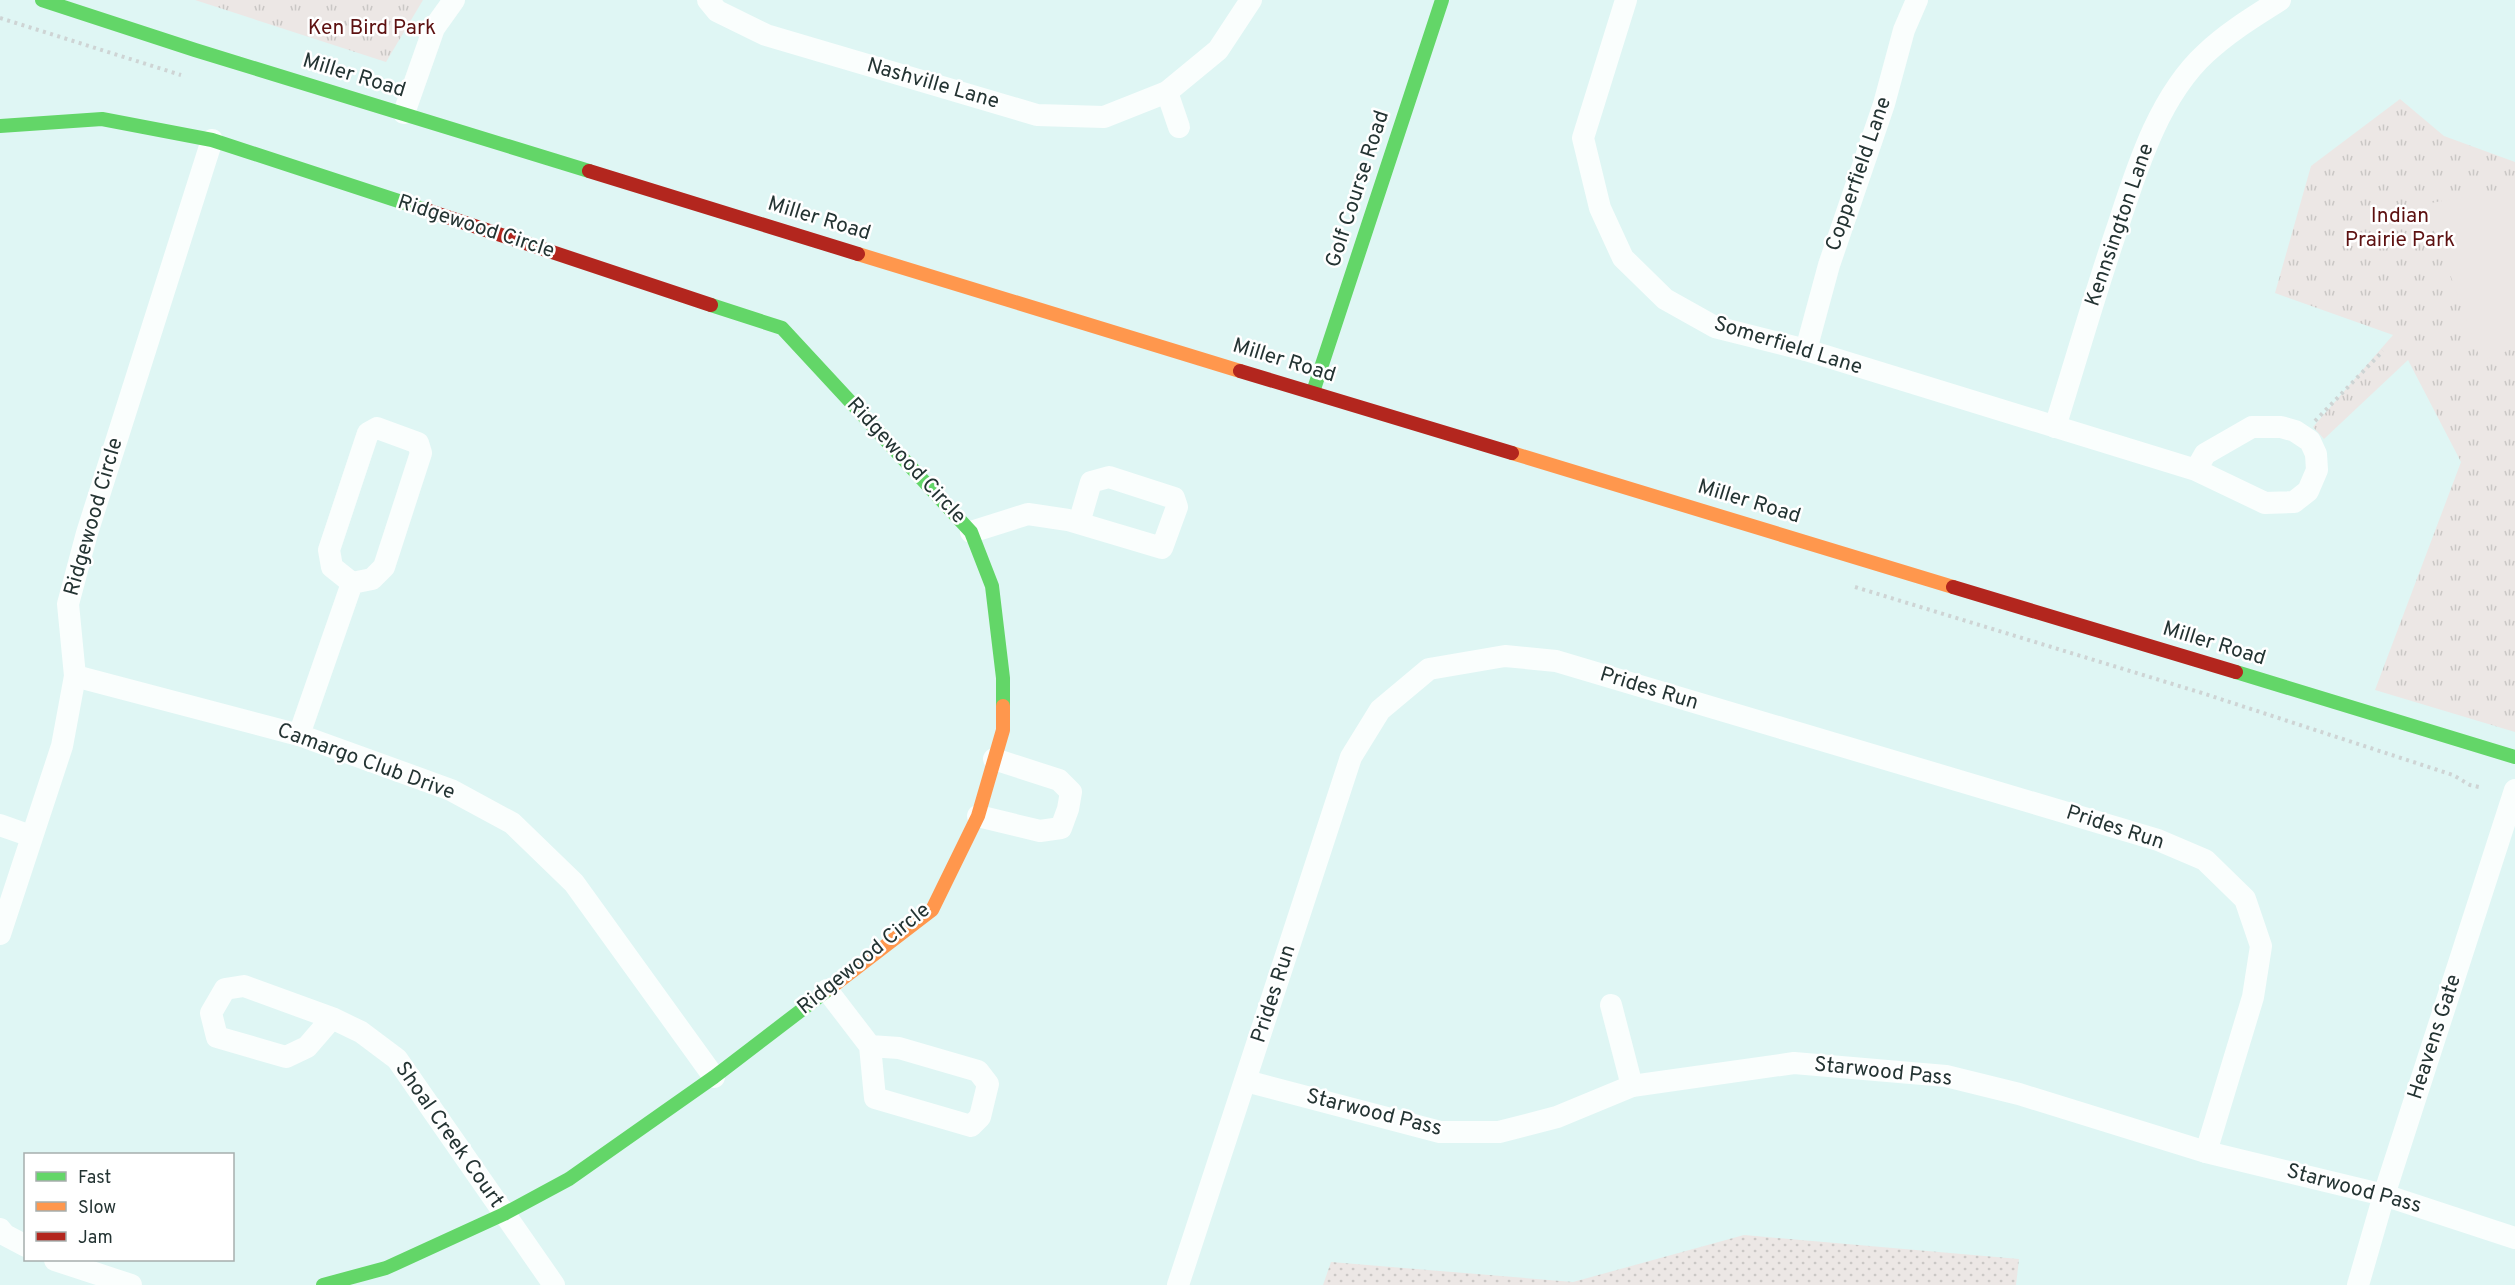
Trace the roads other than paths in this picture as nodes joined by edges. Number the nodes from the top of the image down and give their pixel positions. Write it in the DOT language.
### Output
graph roads {
  1 [pos="42,0"];
  2 [pos="454,0"];
  3 [pos="708,0"];
  4 [pos="1251,0"];
  5 [pos="1442,0"];
  6 [pos="1626,0"];
  7 [pos="1917,0"];
  8 [pos="2280,0"];
  9 [pos="1167,92"];
  10 [pos="404,113"];
  11 [pos="0,126"];
  12 [pos="1179,127"];
  13 [pos="212,140"];
  14 [pos="1806,351"];
  15 [pos="1313,392"];
  16 [pos="2055,427"];
  17 [pos="2196,470"];
  18 [pos="1078,523"];
  19 [pos="971,532"];
  20 [pos="352,583"];
  21 [pos="75,676"];
  22 [pos="299,735"];
  23 [pos="2515,757"];
  24 [pos="994,759"];
  25 [pos="2515,790"];
  26 [pos="978,816"];
  27 [pos="0,825"];
  28 [pos="32,836"];
  29 [pos="0,934"];
  30 [pos="827,990"];
  31 [pos="1611,1005"];
  32 [pos="332,1018"];
  33 [pos="870,1046"];
  34 [pos="714,1077"];
  35 [pos="1246,1081"];
  36 [pos="1632,1086"];
  37 [pos="2206,1152"];
  38 [pos="2384,1195"];
  39 [pos="504,1214"];
  40 [pos="2,1236"];
  41 [pos="2515,1238"];
  42 [pos="24,1245"];
  43 [pos="58,1261"];
  44 [pos="131,1285"];
  45 [pos="323,1285"];
  46 [pos="554,1285"];
  47 [pos="1178,1285"];
  48 [pos="2358,1285"];
  1 -- 10 [label="street, Miller Road"];
  2 -- 10 [label="street"];
  3 -- 9 [label="street, Nashville Lane"];
  4 -- 9 [label="street, Nashville Lane"];
  5 -- 15 [label="street, Golf Course Road"];
  6 -- 14 [label="street, Somerfield Lane"];
  7 -- 14 [label="street, Copperfield Lane"];
  8 -- 16 [label="street, Kennsington Lane"];
  9 -- 12 [label="street"];
  10 -- 15 [label="street, Miller Road"];
  11 -- 13 [label="street, Ridgewood Circle"];
  13 -- 19 [label="street, Ridgewood Circle"];
  13 -- 21 [label="street, Ridgewood Circle"];
  14 -- 16 [label="street, Somerfield Lane"];
  15 -- 23 [label="street, Miller Road"];
  16 -- 17 [label="street, Somerfield Lane"];
  17 -- 17 [label="street, Somerfield Lane"];
  18 -- 19 [label="street"];
  19 -- 24 [label="street, Ridgewood Circle"];
  20 -- 20 [label="street"];
  20 -- 22 [label="street"];
  21 -- 22 [label="street, Camargo Club Drive"];
  21 -- 28 [label="street, Ridgewood Circle"];
  22 -- 34 [label="street, Camargo Club Drive"];
  24 -- 26 [label="street, Ridgewood Circle"];
  24 -- 26 [label="street"];
  25 -- 38 [label="street, Heavens Gate"];
  26 -- 30 [label="street, Ridgewood Circle"];
  27 -- 28 [label="street"];
  28 -- 29 [label="street, Ridgewood Circle"];
  30 -- 33 [label="street"];
  30 -- 34 [label="street, Ridgewood Circle"];
  31 -- 36 [label="street"];
  32 -- 32 [label="street, Shoal Creek Court"];
  32 -- 39 [label="street, Shoal Creek Court"];
  33 -- 33 [label="street"];
  34 -- 39 [label="street, Ridgewood Circle"];
  35 -- 36 [label="street, Starwood Pass"];
  35 -- 37 [label="street, Prides Run"];
  35 -- 47 [label="street, Prides Run"];
  36 -- 37 [label="street, Starwood Pass"];
  37 -- 38 [label="street, Starwood Pass"];
  38 -- 41 [label="street, Starwood Pass"];
  38 -- 48 [label="street, Heavens Gate"];
  39 -- 45 [label="street, Ridgewood Circle"];
  39 -- 46 [label="street, Shoal Creek Court"];
  40 -- 42 [label="street"];
  43 -- 44 [label="street"];
}
